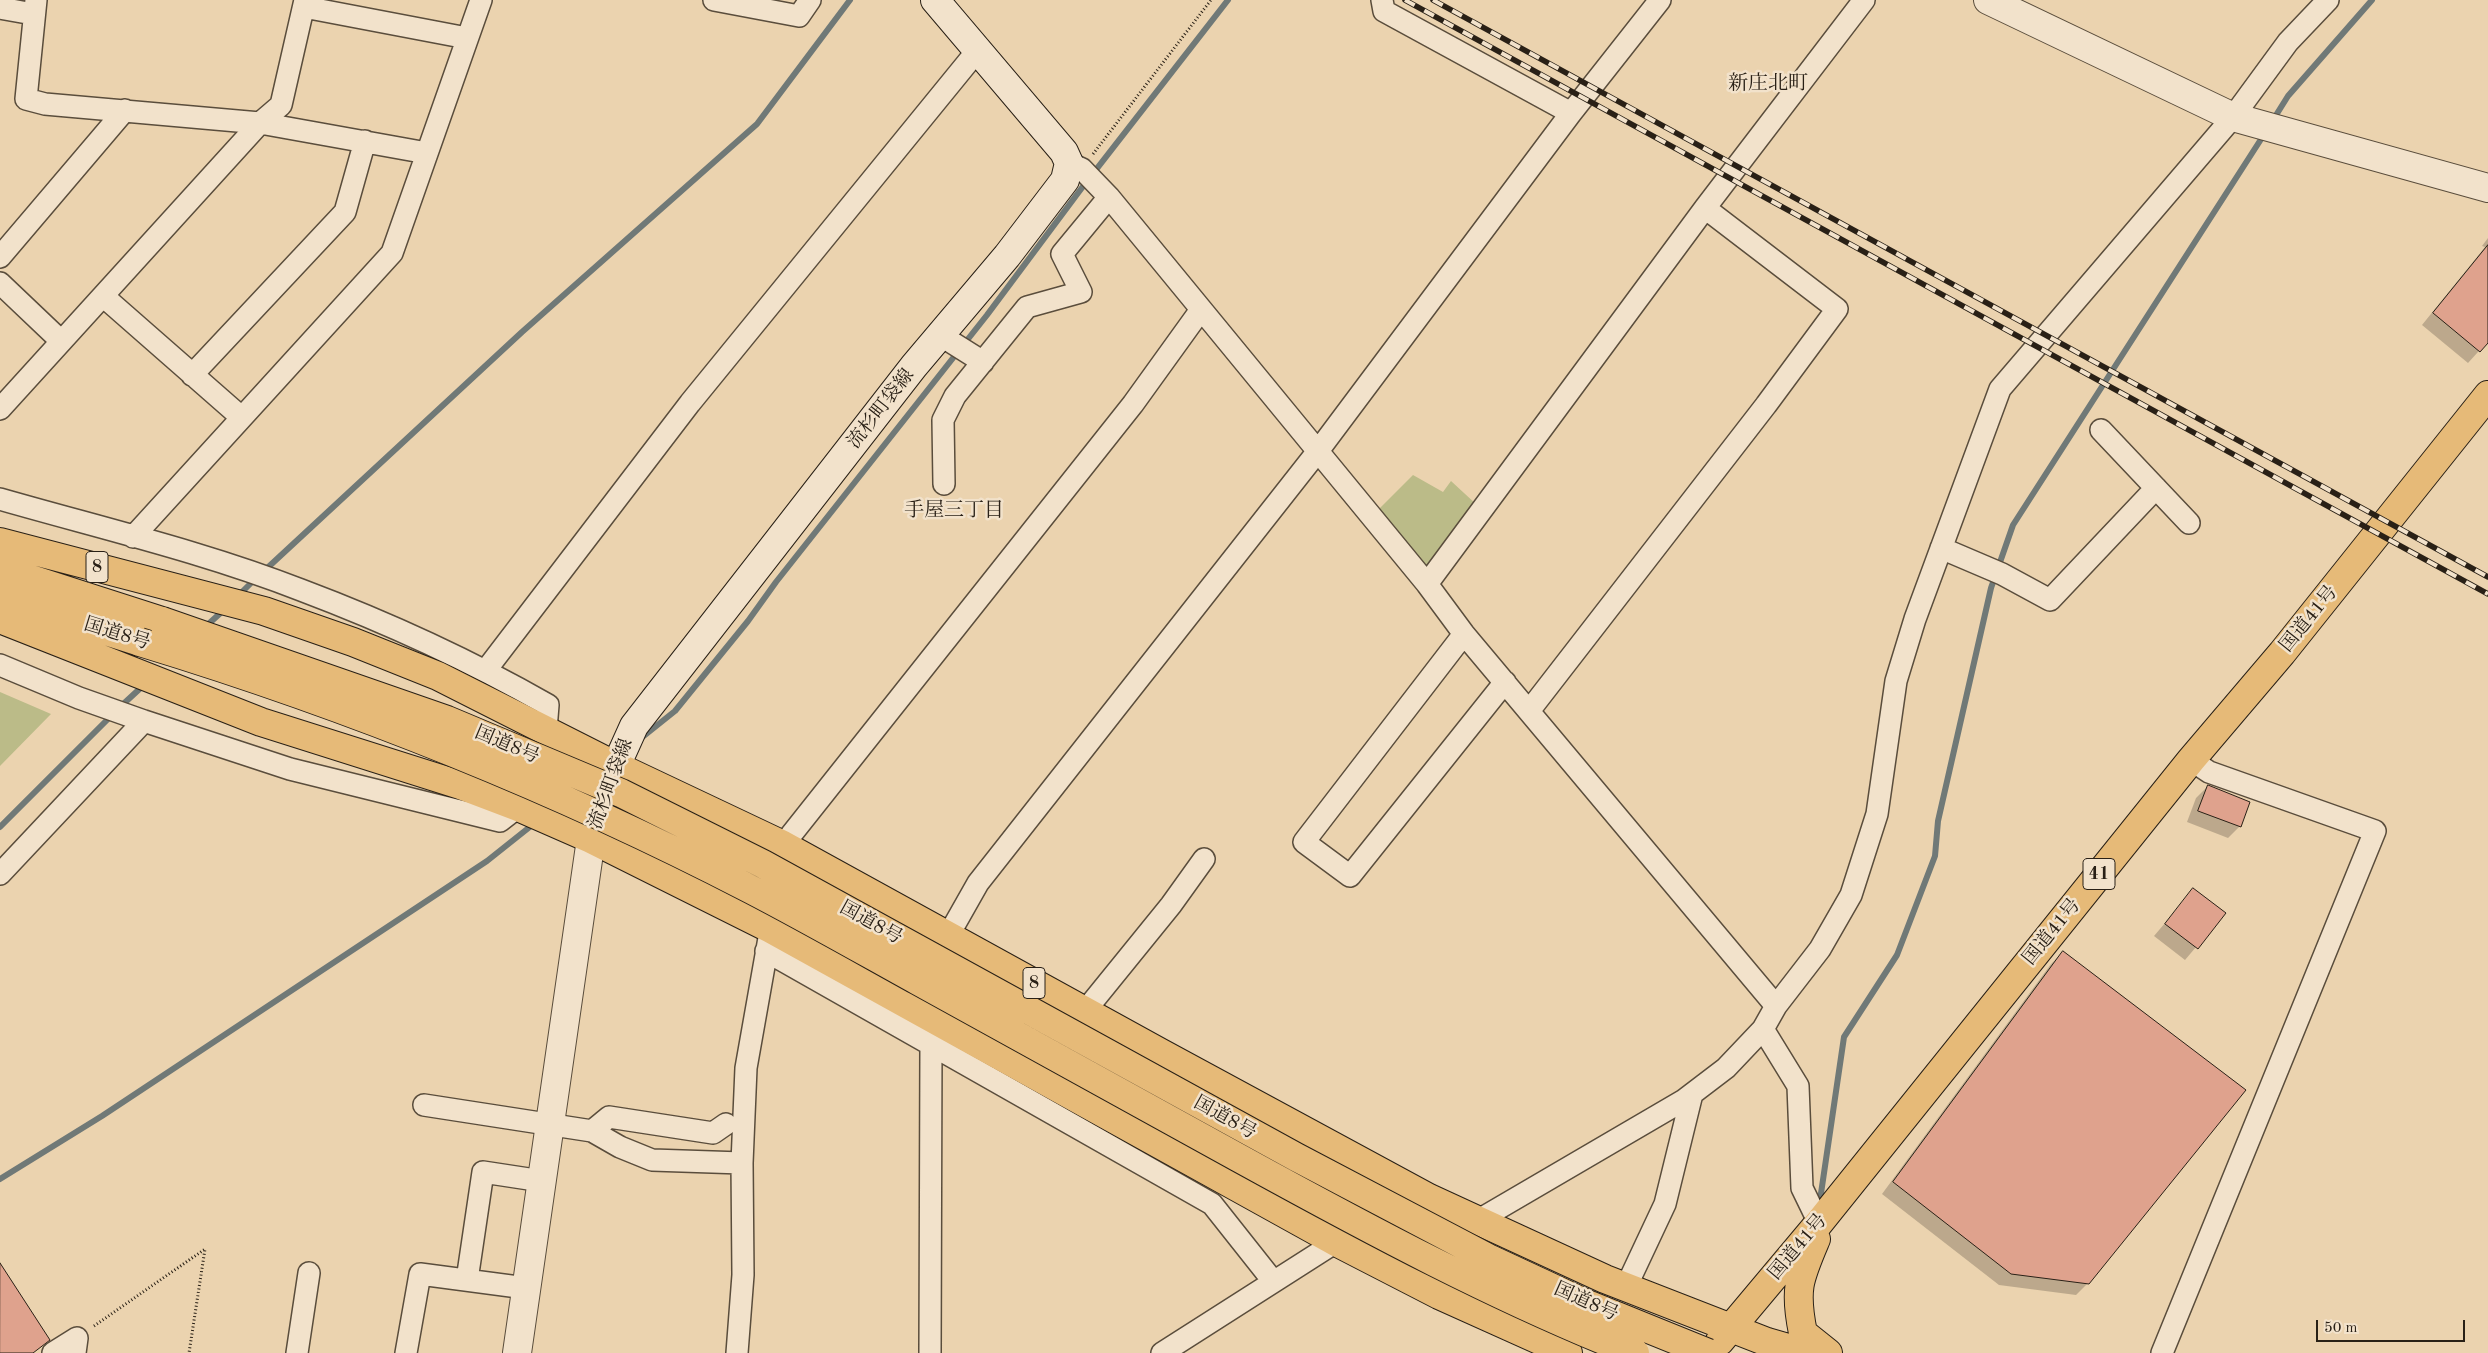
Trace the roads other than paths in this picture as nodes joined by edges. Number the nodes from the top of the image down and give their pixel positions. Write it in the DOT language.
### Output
graph roads {
  1 [pos="480,0"];
  2 [pos="714,0"];
  3 [pos="810,0"];
  4 [pos="935,0"];
  5 [pos="1382,0"];
  6 [pos="1660,0"];
  7 [pos="1864,0"];
  8 [pos="1988,0"];
  9 [pos="2328,0"];
  10 [pos="305,3"];
  11 [pos="35,7"];
  12 [pos="0,8"];
  13 [pos="467,38"];
  14 [pos="976,51"];
  15 [pos="125,110"];
  16 [pos="1571,113"];
  17 [pos="2233,117"];
  18 [pos="260,123"];
  19 [pos="365,141"];
  20 [pos="427,153"];
  21 [pos="1076,166"];
  22 [pos="2488,188"];
  23 [pos="1109,197"];
  24 [pos="1705,208"];
  25 [pos="0,257"];
  26 [pos="0,283"];
  27 [pos="104,296"];
  28 [pos="1200,310"];
  29 [pos="945,337"];
  30 [pos="61,341"];
  31 [pos="978,358"];
  32 [pos="192,375"];
  33 [pos="2488,395"];
  34 [pos="0,409"];
  35 [pos="241,417"];
  36 [pos="2101,430"];
  37 [pos="1318,451"];
  38 [pos="944,484"];
  39 [pos="2156,488"];
  40 [pos="0,499"];
  41 [pos="2189,523"];
  42 [pos="133,537"];
  43 [pos="0,542"];
  44 [pos="1941,548"];
  45 [pos="0,569"];
  46 [pos="1427,584"];
  47 [pos="0,597"];
  48 [pos="0,619"];
  49 [pos="1464,634"];
  50 [pos="0,665"];
  51 [pos="486,670"];
  52 [pos="1505,682"];
  53 [pos="1529,712"];
  54 [pos="144,721"];
  55 [pos="546,730"];
  56 [pos="2191,760"];
  57 [pos="616,766"];
  58 [pos="518,807"];
  59 [pos="591,839"];
  60 [pos="784,845"];
  61 [pos="1204,859"];
  62 [pos="0,874"];
  63 [pos="948,936"];
  64 [pos="769,940"];
  65 [pos="1776,1006"];
  66 [pos="1085,1012"];
  67 [pos="1763,1030"];
  68 [pos="934,1034"];
  69 [pos="1692,1094"];
  70 [pos="424,1105"];
  71 [pos="550,1124"];
  72 [pos="726,1124"];
  73 [pos="592,1130"];
  74 [pos="742,1163"];
  75 [pos="542,1180"];
  76 [pos="1824,1217"];
  77 [pos="1477,1221"];
  78 [pos="1336,1242"];
  79 [pos="309,1273"];
  80 [pos="467,1280"];
  81 [pos="1273,1281"];
  82 [pos="1626,1287"];
  83 [pos="526,1288"];
  84 [pos="1730,1328"];
  85 [pos="76,1346"];
  86 [pos="53,1353"];
  87 [pos="297,1353"];
  88 [pos="406,1353"];
  89 [pos="517,1353"];
  90 [pos="737,1353"];
  91 [pos="930,1353"];
  92 [pos="1162,1353"];
  93 [pos="1568,1353"];
  94 [pos="1635,1353"];
  95 [pos="1709,1353"];
  96 [pos="1806,1353"];
  97 [pos="1828,1353"];
  98 [pos="2162,1353"];
  1 -- 13 [label="street"];
  2 -- 3 [label="street"];
  4 -- 14 [label="street"];
  5 -- 16 [label="street"];
  6 -- 16 [label="street"];
  7 -- 24 [label="street"];
  8 -- 17 [label="street"];
  9 -- 17 [label="street"];
  10 -- 13 [label="street"];
  10 -- 18 [label="street"];
  11 -- 12 [label="street"];
  11 -- 15 [label="street"];
  13 -- 20 [label="street"];
  14 -- 21 [label="street"];
  14 -- 51 [label="street"];
  15 -- 18 [label="street"];
  15 -- 25 [label="street"];
  16 -- 37 [label="street"];
  17 -- 22 [label="street"];
  17 -- 44 [label="street"];
  18 -- 19 [label="street"];
  18 -- 27 [label="street"];
  19 -- 20 [label="street"];
  19 -- 32 [label="street"];
  20 -- 35 [label="street"];
  21 -- 23 [label="street"];
  21 -- 29 [label="street, 流杉町袋線"];
  23 -- 28 [label="street"];
  23 -- 31 [label="street"];
  24 -- 46 [label="street"];
  24 -- 53 [label="street"];
  26 -- 30 [label="street"];
  27 -- 30 [label="street"];
  27 -- 32 [label="street"];
  28 -- 37 [label="street"];
  28 -- 60 [label="street"];
  29 -- 31 [label="street"];
  29 -- 57 [label="street, 流杉町袋線"];
  30 -- 34 [label="street"];
  31 -- 38 [label="street"];
  32 -- 35 [label="street"];
  33 -- 56 [label="highway, 国道41号 / 41"];
  35 -- 42 [label="street"];
  36 -- 39 [label="street"];
  37 -- 46 [label="street"];
  37 -- 63 [label="street"];
  39 -- 41 [label="street"];
  39 -- 44 [label="street"];
  40 -- 42 [label="street"];
  42 -- 51 [label="street"];
  43 -- 55 [label="highway, 8"];
  44 -- 65 [label="street"];
  45 -- 95 [label="highway, 国道8号 / 8, bridge"];
  46 -- 49 [label="street"];
  47 -- 94 [label="highway, 国道8号, bridge"];
  48 -- 58 [label="highway"];
  49 -- 52 [label="street"];
  49 -- 52 [label="street"];
  50 -- 54 [label="street"];
  51 -- 55 [label="street"];
  52 -- 53 [label="street"];
  53 -- 65 [label="street"];
  54 -- 58 [label="street"];
  54 -- 62 [label="street"];
  55 -- 57 [label="highway, 8"];
  56 -- 76 [label="highway, 国道41号 / 41"];
  56 -- 98 [label="street"];
  57 -- 59 [label="street, 流杉町袋線"];
  57 -- 60 [label="highway, 8"];
  58 -- 59 [label="highway"];
  59 -- 64 [label="highway"];
  59 -- 71 [label="street, 流杉町袋線"];
  60 -- 63 [label="highway, 8"];
  61 -- 66 [label="street"];
  63 -- 66 [label="highway, 8"];
  64 -- 68 [label="highway"];
  64 -- 74 [label="street"];
  65 -- 67 [label="street"];
  66 -- 77 [label="highway, 8"];
  67 -- 69 [label="street"];
  67 -- 76 [label="street"];
  68 -- 78 [label="highway"];
  68 -- 81 [label="street"];
  68 -- 91 [label="street"];
  69 -- 77 [label="street"];
  69 -- 82 [label="street"];
  70 -- 71 [label="street"];
  71 -- 73 [label="street"];
  71 -- 75 [label="street, 流杉町袋線"];
  72 -- 73 [label="street"];
  73 -- 74 [label="street"];
  74 -- 90 [label="street"];
  75 -- 80 [label="street"];
  75 -- 83 [label="street, 流杉町袋線"];
  76 -- 84 [label="highway, 国道41号 / 41"];
  76 -- 97 [label="highway"];
  77 -- 82 [label="highway, 8"];
  78 -- 81 [label="street"];
  78 -- 93 [label="highway"];
  79 -- 87 [label="street"];
  80 -- 83 [label="street"];
  80 -- 88 [label="street"];
  81 -- 92 [label="street"];
  82 -- 84 [label="highway, 8"];
  83 -- 89 [label="street, 流杉町袋線"];
  84 -- 95 [label="highway, 国道41号 / 41"];
  84 -- 96 [label="highway, 8"];
  85 -- 86 [label="street"];
}
